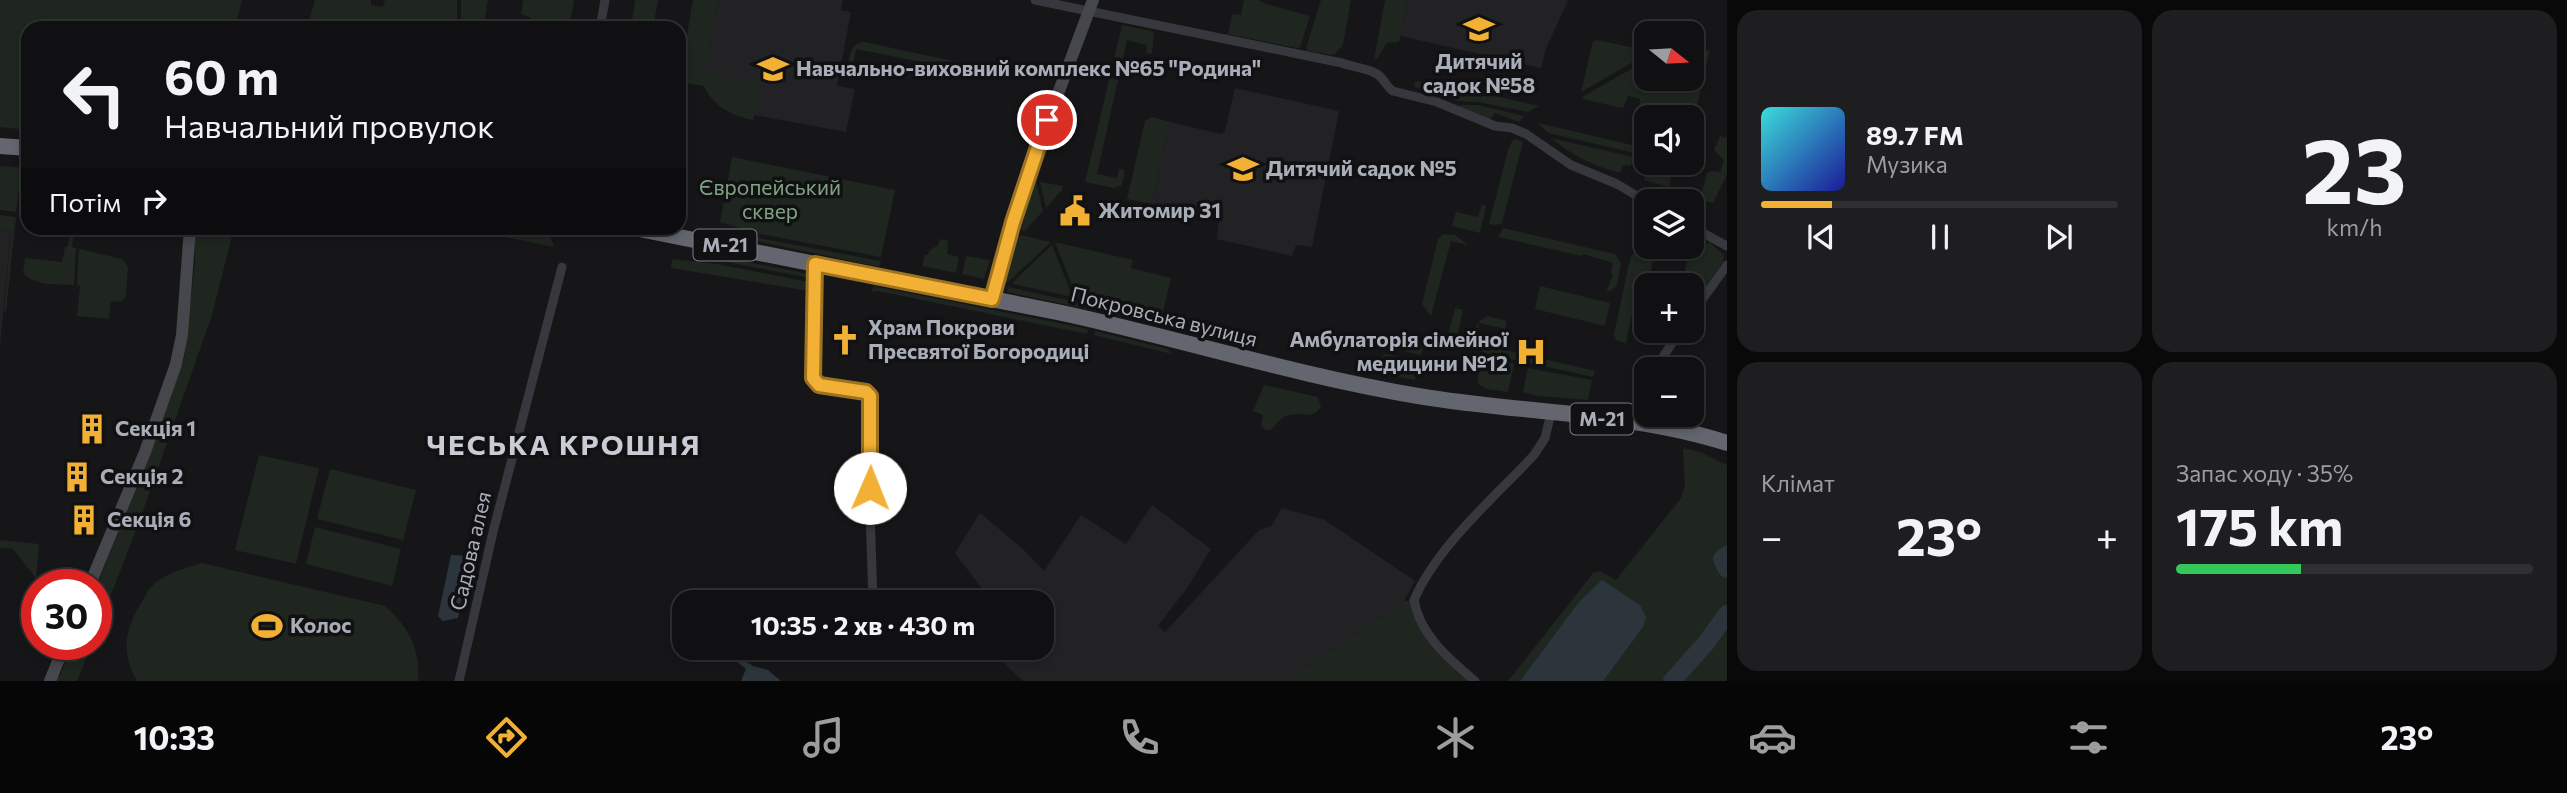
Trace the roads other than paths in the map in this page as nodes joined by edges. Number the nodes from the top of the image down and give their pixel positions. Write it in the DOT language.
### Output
graph roads {
  1 [pos="605,0"];
  2 [pos="1035,0"];
  3 [pos="1091,6"];
  4 [pos="601,21"];
  5 [pos="0,146"];
  6 [pos="21,148"];
  7 [pos="1634,194"];
  8 [pos="1704,234"];
  9 [pos="189,235"];
  10 [pos="662,235"];
  11 [pos="1727,246"];
  12 [pos="1727,265"];
  13 [pos="562,267"];
  14 [pos="815,273"];
  15 [pos="1704,297"];
  16 [pos="992,299"];
  17 [pos="1551,413"];
  18 [pos="1634,420"];
  19 [pos="1633,423"];
  20 [pos="1727,443"];
  21 [pos="96,569"];
  22 [pos="873,590"];
  23 [pos="59,660"];
  24 [pos="1471,678"];
  25 [pos="50,681"];
  26 [pos="459,681"];
  1 -- 4 [label="street"];
  2 -- 3 [label="street"];
  3 -- 7 [label="street"];
  3 -- 16 [label="street"];
  5 -- 6 [label="highway"];
  8 -- 11 [label="street"];
  9 -- 21 [label="street"];
  10 -- 14 [label="highway, Покровська вулиця / М-21"];
  12 -- 15 [label="street"];
  13 -- 26 [label="street, Садова алея"];
  14 -- 16 [label="highway, Покровська вулиця / М-21"];
  14 -- 22 [label="street"];
  16 -- 17 [label="highway, Покровська вулиця / М-21"];
  17 -- 19 [label="highway, Покровська вулиця / М-21"];
  17 -- 24 [label="street"];
  18 -- 19 [label="street"];
  19 -- 20 [label="highway, Покровська вулиця / М-21"];
  23 -- 25 [label="street"];
}
